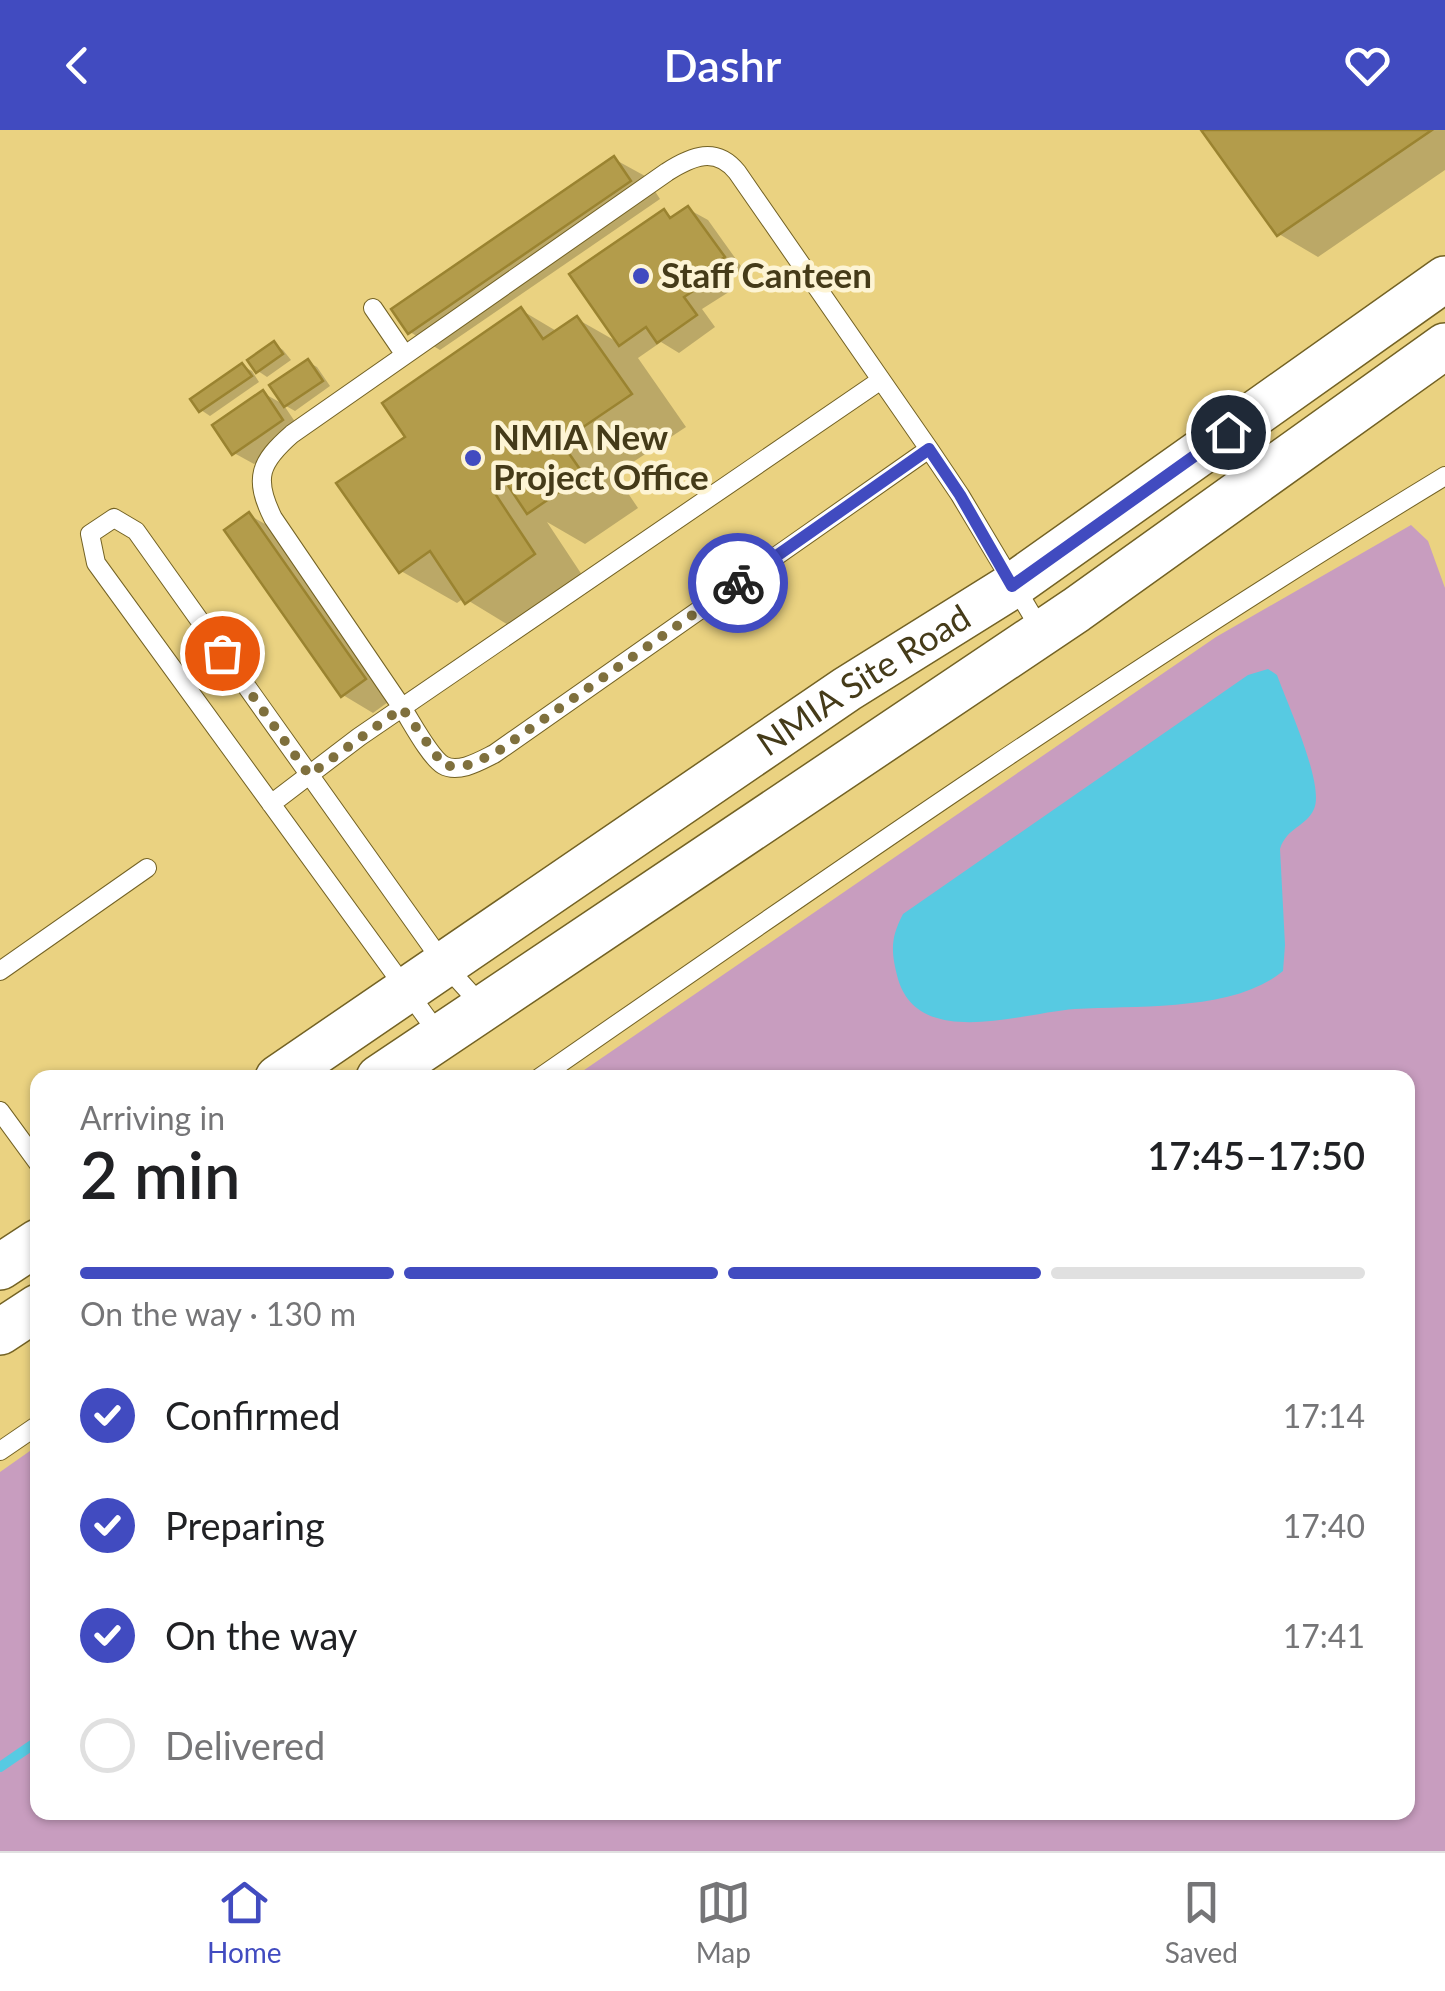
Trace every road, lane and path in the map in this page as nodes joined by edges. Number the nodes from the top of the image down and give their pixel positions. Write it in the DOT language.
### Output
graph roads {
  1 [pos="1445,279"];
  2 [pos="374,308"];
  3 [pos="1445,346"];
  4 [pos="405,355"];
  5 [pos="880,380"];
  6 [pos="929,449"];
  7 [pos="1445,476"];
  8 [pos="1012,586"];
  9 [pos="1042,632"];
  10 [pos="402,708"];
  11 [pos="309,775"];
  12 [pos="271,804"];
  13 [pos="147,868"];
  14 [pos="444,964"];
  15 [pos="0,971"];
  16 [pos="405,991"];
  17 [pos="484,1007"];
  18 [pos="440,1036"];
  19 [pos="290,1070"];
  20 [pos="391,1070"];
  21 [pos="550,1070"];
  22 [pos="0,1110"];
  23 [pos="30,1153"];
  24 [pos="30,1247"];
  25 [pos="0,1268"];
  26 [pos="30,1312"];
  27 [pos="0,1332"];
  28 [pos="30,1430"];
  29 [pos="0,1451"];
  1 -- 8 [label="street, NMIA Site Road"];
  2 -- 4 [label="lane"];
  3 -- 9 [label="street"];
  4 -- 5 [label="lane"];
  4 -- 10 [label="lane"];
  5 -- 6 [label="lane"];
  5 -- 10 [label="lane"];
  6 -- 8 [label="lane"];
  6 -- 10 [label="lane"];
  7 -- 21 [label="lane"];
  8 -- 9 [label="lane"];
  8 -- 14 [label="street, NMIA Site Road"];
  9 -- 17 [label="street"];
  10 -- 11 [label="lane"];
  11 -- 12 [label="lane"];
  11 -- 12 [label="lane"];
  11 -- 14 [label="lane"];
  12 -- 16 [label="lane"];
  13 -- 15 [label="lane"];
  14 -- 16 [label="street, NMIA Site Road"];
  14 -- 17 [label="lane"];
  16 -- 18 [label="lane"];
  16 -- 19 [label="street, NMIA Site Road"];
  17 -- 18 [label="street"];
  18 -- 20 [label="street"];
  22 -- 23 [label="lane"];
  24 -- 25 [label="street"];
  26 -- 27 [label="street"];
  28 -- 29 [label="lane"];
}
